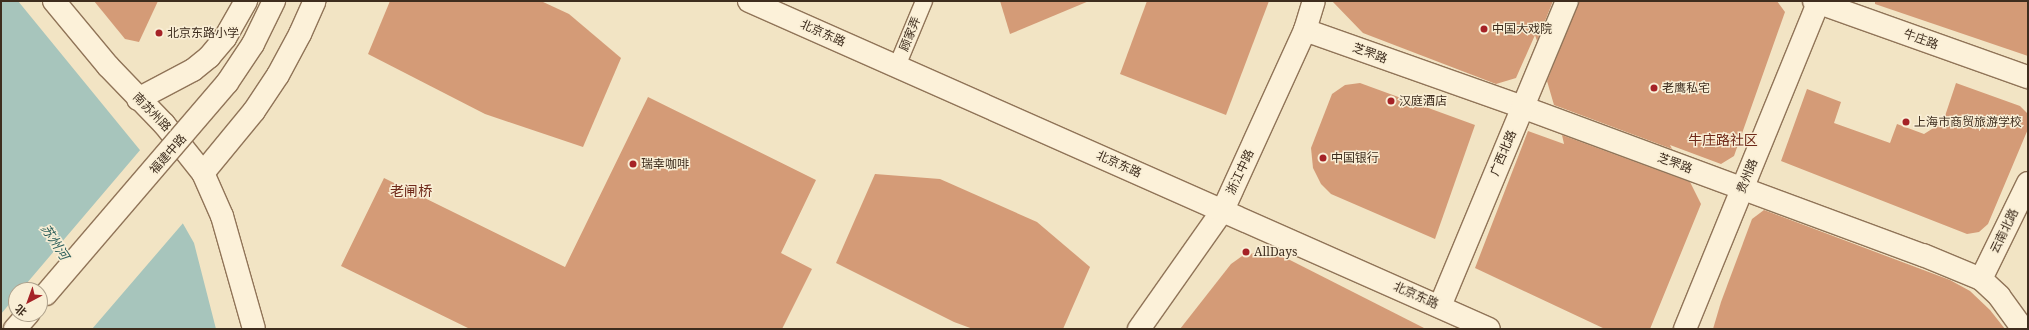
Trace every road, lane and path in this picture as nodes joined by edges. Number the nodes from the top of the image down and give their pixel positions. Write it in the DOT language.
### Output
graph roads {
  1 [pos="54,1"];
  2 [pos="246,1"];
  3 [pos="274,1"];
  4 [pos="315,1"];
  5 [pos="749,1"];
  6 [pos="924,1"];
  7 [pos="1314,1"];
  8 [pos="1567,1"];
  9 [pos="1817,2"];
  10 [pos="1305,30"];
  11 [pos="897,66"];
  12 [pos="2028,77"];
  13 [pos="138,99"];
  14 [pos="1522,107"];
  15 [pos="203,173"];
  16 [pos="2028,183"];
  17 [pos="1742,188"];
  18 [pos="1223,210"];
  19 [pos="1981,280"];
  20 [pos="48,292"];
  21 [pos="1440,306"];
  22 [pos="254,329"];
  23 [pos="1139,329"];
  24 [pos="1489,329"];
  25 [pos="1685,329"];
  26 [pos="2023,329"];
  1 -- 13 [label="street, 南苏州路"];
  2 -- 13 [label="street"];
  3 -- 20 [label="street, 福建中路, bridge"];
  4 -- 15 [label="street"];
  5 -- 11 [label="street, 北京东路"];
  6 -- 11 [label="lane, 顾家弄"];
  7 -- 10 [label="street, 浙江中路"];
  8 -- 14 [label="street, 广西北路"];
  9 -- 12 [label="street, 牛庄路"];
  9 -- 17 [label="street, 贵州路"];
  10 -- 14 [label="street, 芝罘路"];
  10 -- 18 [label="street, 浙江中路"];
  11 -- 18 [label="street, 北京东路"];
  13 -- 15 [label="street, 南苏州路"];
  14 -- 17 [label="street, 芝罘路"];
  14 -- 21 [label="street, 广西北路"];
  15 -- 22 [label="street, 南苏州路"];
  16 -- 19 [label="street, 云南北路"];
  17 -- 19 [label="street, 芝罘路"];
  17 -- 25 [label="street, 贵州路"];
  18 -- 21 [label="street, 北京东路"];
  18 -- 23 [label="street, 浙江中路"];
  19 -- 26 [label="street, 芝罘路"];
  21 -- 24 [label="street, 北京东路"];
}
